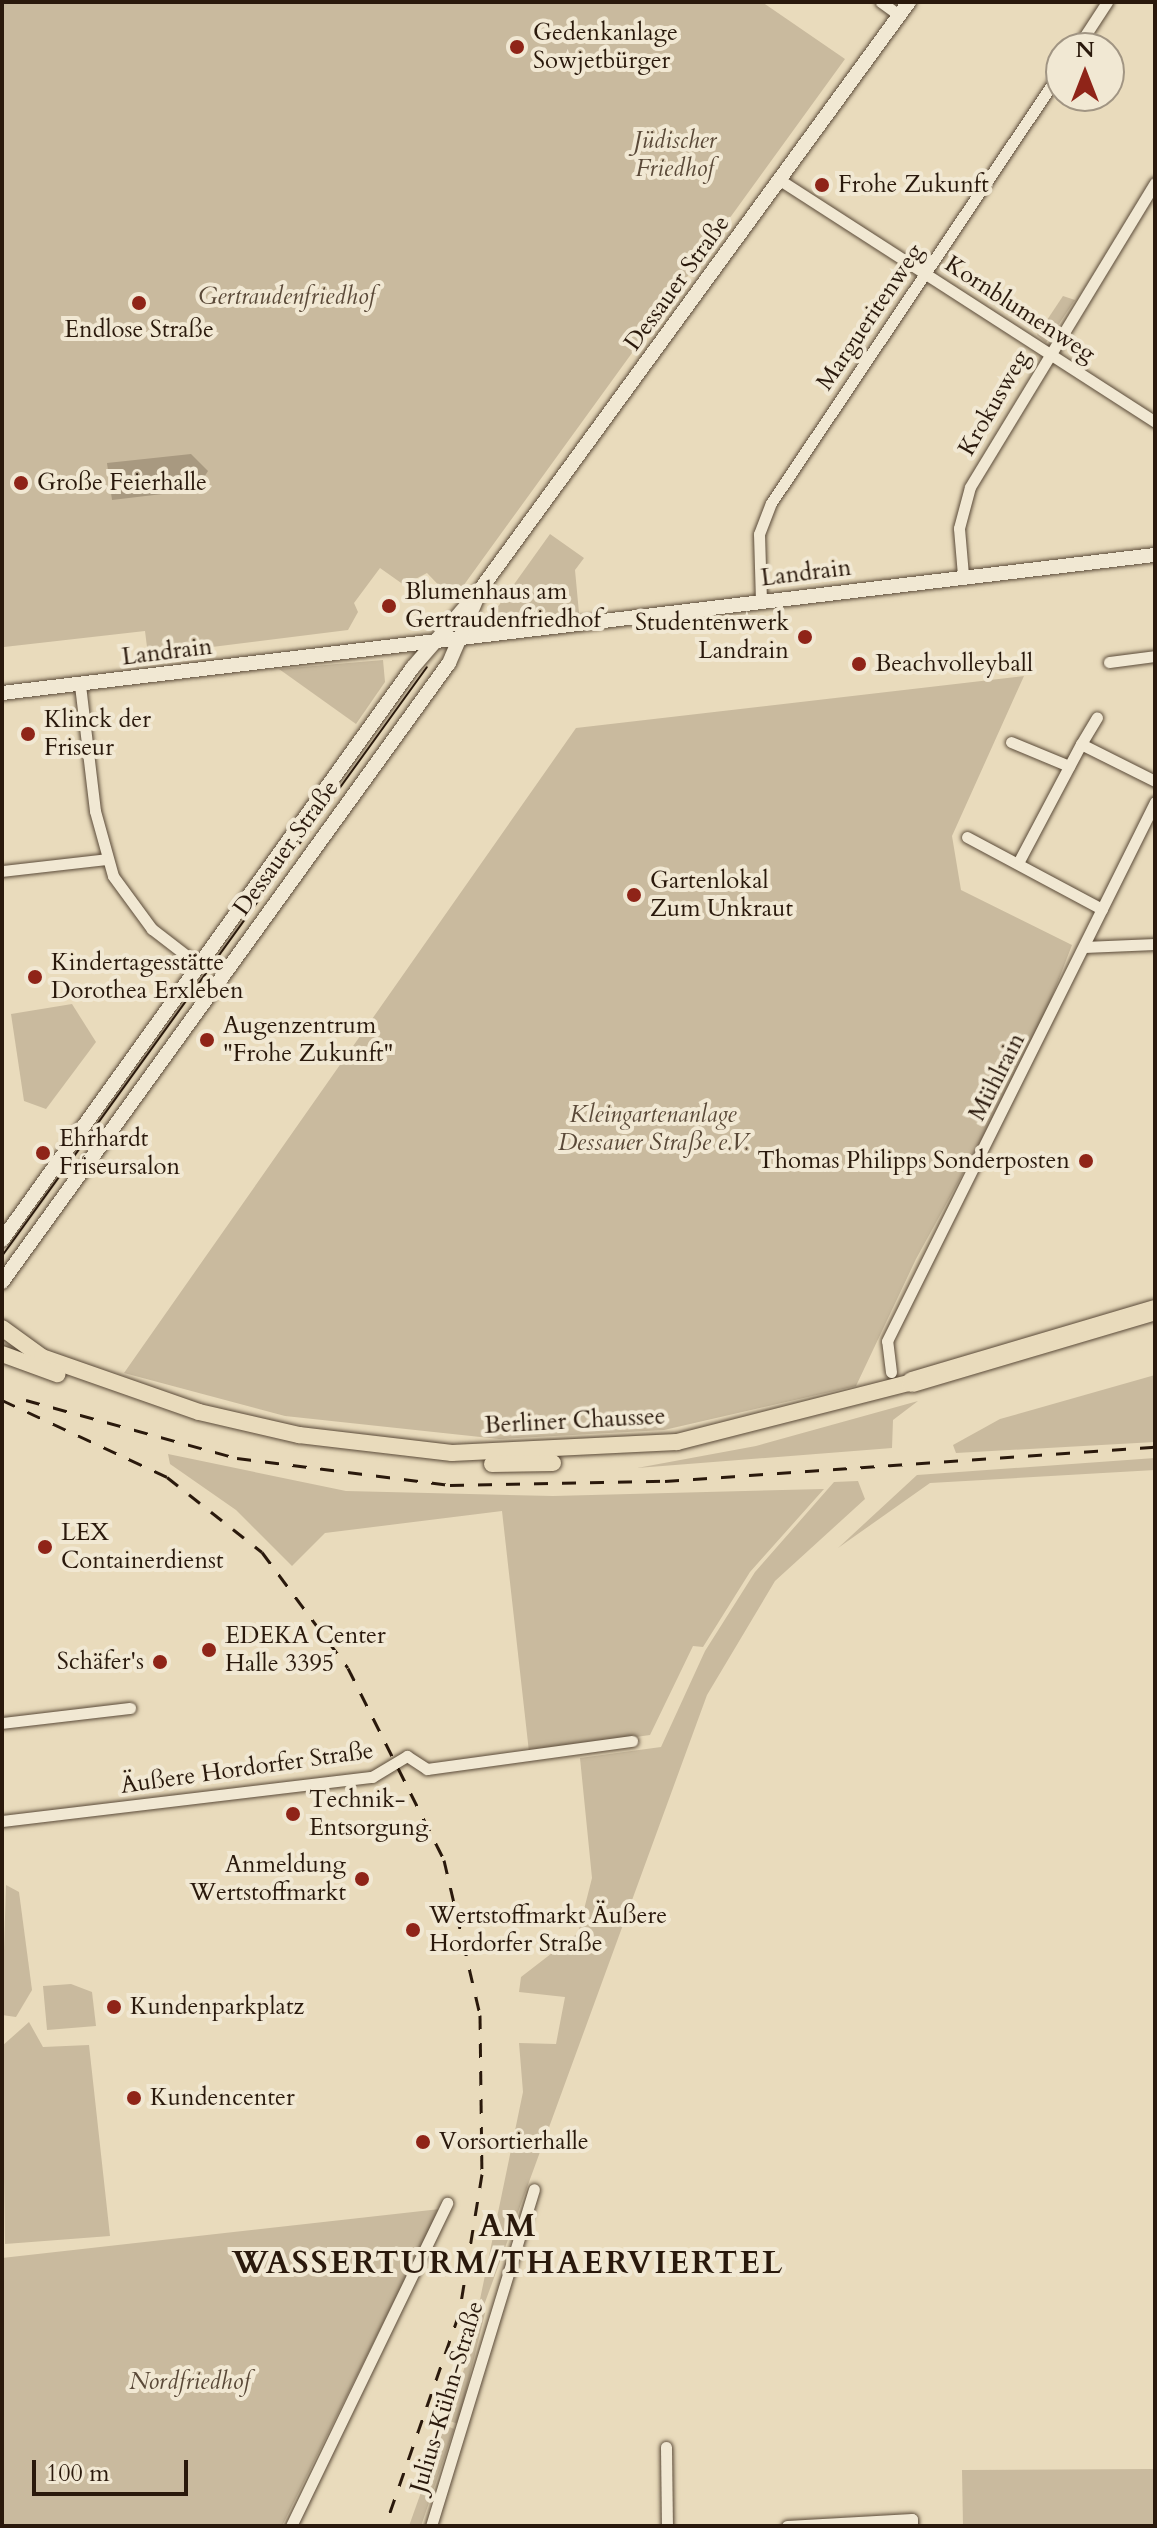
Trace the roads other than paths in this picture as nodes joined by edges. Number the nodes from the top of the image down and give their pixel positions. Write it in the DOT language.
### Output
graph roads {
  1 [pos="881,2"];
  2 [pos="909,2"];
  3 [pos="1107,2"];
  4 [pos="899,15"];
  5 [pos="1087,32"];
  6 [pos="1045,95"];
  7 [pos="780,180"];
  8 [pos="1155,183"];
  9 [pos="925,274"];
  10 [pos="1049,354"];
  11 [pos="1155,422"];
  12 [pos="1155,555"];
  13 [pos="963,575"];
  14 [pos="480,590"];
  15 [pos="761,601"];
  16 [pos="463,639"];
  17 [pos="432,642"];
  18 [pos="1155,656"];
  19 [pos="1109,662"];
  20 [pos="441,673"];
  21 [pos="80,685"];
  22 [pos="2,693"];
  23 [pos="1097,717"];
  24 [pos="1011,742"];
  25 [pos="1081,744"];
  26 [pos="1069,766"];
  27 [pos="1155,781"];
  28 [pos="1155,802"];
  29 [pos="967,837"];
  30 [pos="107,859"];
  31 [pos="1018,863"];
  32 [pos="2,871"];
  33 [pos="1102,909"];
  34 [pos="1155,944"];
  35 [pos="1084,947"];
  36 [pos="200,966"];
  37 [pos="2,1240"];
  38 [pos="2,1282"];
  39 [pos="1155,1310"];
  40 [pos="1155,1320"];
  41 [pos="2,1328"];
  42 [pos="2,1354"];
  43 [pos="891,1372"];
  44 [pos="914,1387"];
  45 [pos="130,1708"];
  46 [pos="2,1723"];
  47 [pos="632,1741"];
  48 [pos="2,1821"];
  49 [pos="534,2189"];
  50 [pos="447,2203"];
  51 [pos="666,2447"];
  52 [pos="291,2526"];
  53 [pos="431,2526"];
  54 [pos="667,2526"];
  55 [pos="787,2526"];
  56 [pos="912,2526"];
  1 -- 4 [label="street"];
  2 -- 4 [label="main road, Dessauer Straße"];
  3 -- 5 [label="street"];
  4 -- 7 [label="main road, Dessauer Straße"];
  6 -- 9 [label="street, Margueritenweg"];
  7 -- 9 [label="street, Kornblumenweg"];
  7 -- 14 [label="main road, Dessauer Straße"];
  8 -- 10 [label="street, Krokusweg"];
  9 -- 10 [label="street, Kornblumenweg"];
  9 -- 15 [label="street, Margueritenweg"];
  10 -- 11 [label="street, Kornblumenweg"];
  10 -- 13 [label="street, Krokusweg"];
  12 -- 13 [label="main road, Landrain"];
  13 -- 15 [label="main road, Landrain"];
  14 -- 16 [label="main road, Dessauer Straße"];
  14 -- 17 [label="main road, Dessauer Straße"];
  15 -- 16 [label="main road, Landrain"];
  16 -- 17 [label="main road, Landrain"];
  16 -- 20 [label="main road, Dessauer Straße"];
  17 -- 20 [label="main road"];
  17 -- 21 [label="main road, Landrain"];
  17 -- 36 [label="main road, Dessauer Straße"];
  18 -- 19 [label="street"];
  20 -- 38 [label="main road, Dessauer Straße"];
  21 -- 22 [label="main road, Landrain"];
  21 -- 30 [label="street"];
  23 -- 25 [label="street"];
  24 -- 26 [label="street"];
  25 -- 26 [label="street"];
  25 -- 27 [label="street"];
  26 -- 31 [label="street"];
  28 -- 33 [label="street, Mühlrain"];
  29 -- 31 [label="street"];
  30 -- 32 [label="street"];
  30 -- 36 [label="street"];
  31 -- 33 [label="street"];
  33 -- 35 [label="street, Mühlrain"];
  34 -- 35 [label="street"];
  35 -- 43 [label="street, Mühlrain"];
  36 -- 37 [label="main road, Dessauer Straße"];
  39 -- 44 [label="highway, Berliner Chaussee"];
  40 -- 44 [label="highway, Berliner Chaussee"];
  41 -- 44 [label="main road, Berliner Chaussee"];
  42 -- 44 [label="main road, Berliner Chaussee"];
  45 -- 46 [label="street"];
  47 -- 48 [label="street, Äußere Hordorfer Straße"];
  49 -- 53 [label="street, Julius-Kühn-Straße"];
  50 -- 52 [label="street"];
  51 -- 54 [label="street"];
  55 -- 56 [label="street"];
}
